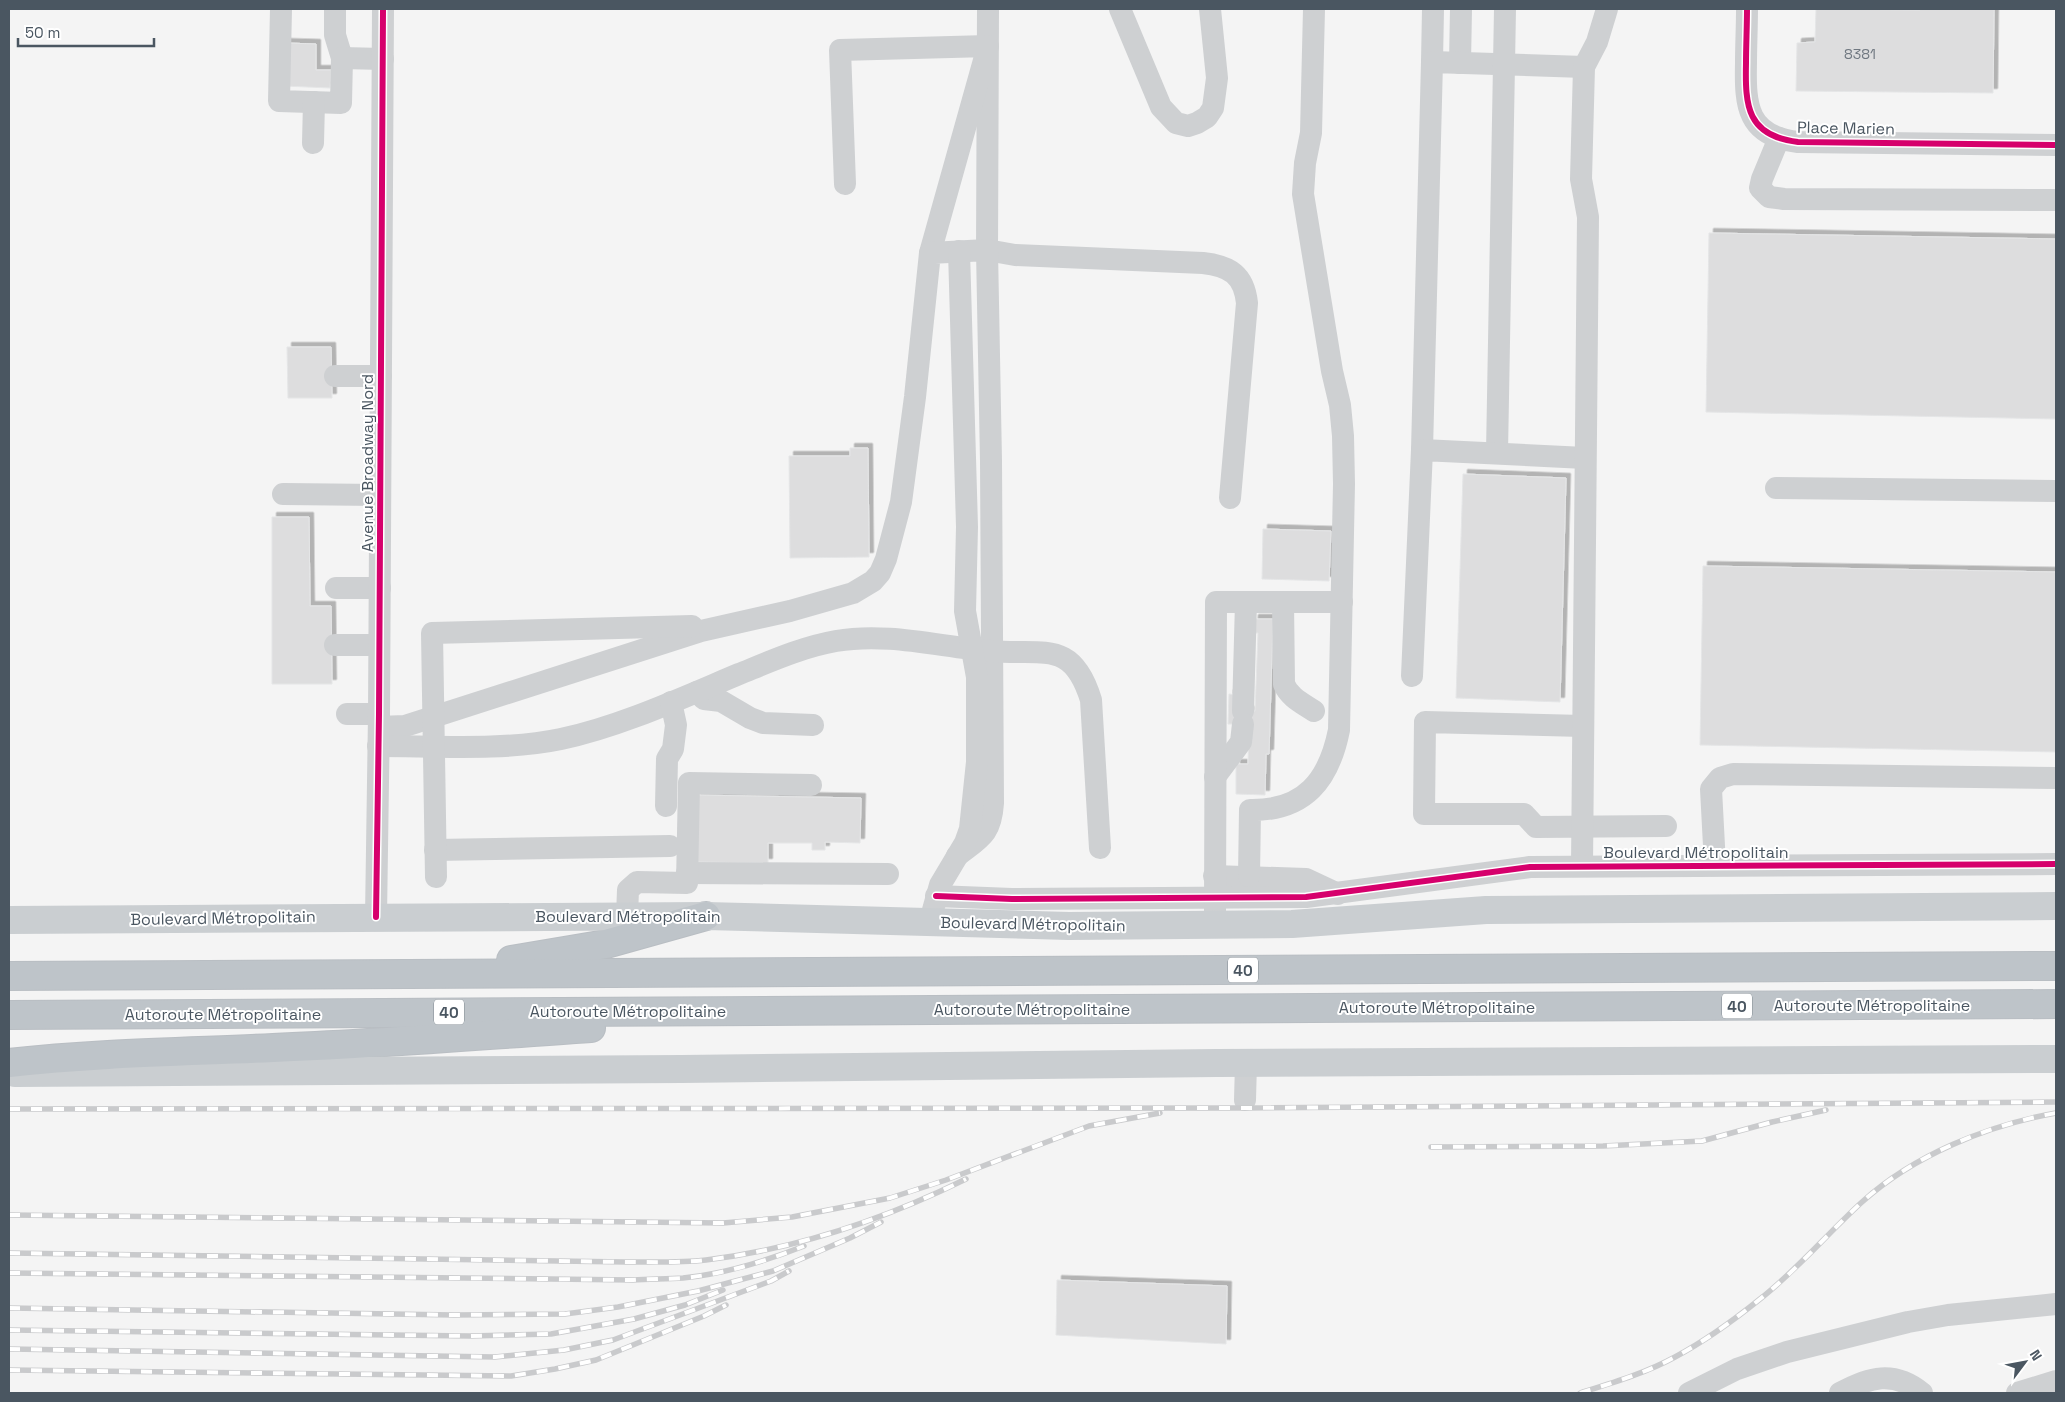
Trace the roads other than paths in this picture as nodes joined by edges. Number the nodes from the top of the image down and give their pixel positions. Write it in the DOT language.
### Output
graph roads {
  1 [pos="281,9"];
  2 [pos="335,9"];
  3 [pos="383,9"];
  4 [pos="988,9"];
  5 [pos="1120,9"];
  6 [pos="1210,9"];
  7 [pos="1314,9"];
  8 [pos="1433,9"];
  9 [pos="1461,9"];
  10 [pos="1505,9"];
  11 [pos="1607,9"];
  12 [pos="1747,9"];
  13 [pos="988,46"];
  14 [pos="342,58"];
  15 [pos="383,59"];
  16 [pos="1432,62"];
  17 [pos="1460,63"];
  18 [pos="1504,65"];
  19 [pos="1584,67"];
  20 [pos="314,102"];
  21 [pos="1778,138"];
  22 [pos="313,143"];
  23 [pos="2056,145"];
  24 [pos="844,184"];
  25 [pos="2056,200"];
  26 [pos="988,250"];
  27 [pos="960,252"];
  28 [pos="930,253"];
  29 [pos="335,376"];
  30 [pos="381,376"];
  31 [pos="1422,450"];
  32 [pos="1497,454"];
  33 [pos="1585,458"];
  34 [pos="1776,488"];
  35 [pos="2056,490"];
  36 [pos="283,494"];
  37 [pos="380,495"];
  38 [pos="1230,498"];
  39 [pos="336,588"];
  40 [pos="380,588"];
  41 [pos="1246,602"];
  42 [pos="1283,602"];
  43 [pos="1342,602"];
  44 [pos="724,625"];
  45 [pos="336,645"];
  46 [pos="380,646"];
  47 [pos="983,650"];
  48 [pos="1412,676"];
  49 [pos="697,692"];
  50 [pos="671,702"];
  51 [pos="1314,711"];
  52 [pos="347,714"];
  53 [pos="432,716"];
  54 [pos="813,725"];
  55 [pos="1583,726"];
  56 [pos="379,729"];
  57 [pos="432,746"];
  58 [pos="1215,777"];
  59 [pos="2056,778"];
  60 [pos="811,785"];
  61 [pos="666,806"];
  62 [pos="1666,826"];
  63 [pos="1582,827"];
  64 [pos="1215,828"];
  65 [pos="1250,828"];
  66 [pos="670,846"];
  67 [pos="1100,848"];
  68 [pos="435,850"];
  69 [pos="2056,864"];
  70 [pos="1715,865"];
  71 [pos="1582,866"];
  72 [pos="687,873"];
  73 [pos="888,874"];
  74 [pos="1249,876"];
  75 [pos="436,877"];
  76 [pos="1215,887"];
  77 [pos="1338,894"];
  78 [pos="936,896"];
  79 [pos="2056,906"];
  80 [pos="627,916"];
  81 [pos="706,916"];
  82 [pos="376,917"];
  83 [pos="9,920"];
  84 [pos="932,923"];
  85 [pos="1215,925"];
  86 [pos="2056,966"];
  87 [pos="431,974"];
  88 [pos="9,976"];
  89 [pos="2056,1004"];
  90 [pos="889,1010"];
  91 [pos="9,1015"];
  92 [pos="2056,1059"];
  93 [pos="9,1063"];
  94 [pos="1246,1063"];
  95 [pos="9,1072"];
  96 [pos="1245,1100"];
  97 [pos="2056,1304"];
  98 [pos="1974,1312"];
  99 [pos="2056,1315"];
  100 [pos="2056,1380"];
  101 [pos="1690,1393"];
  102 [pos="1840,1393"];
  103 [pos="1922,1393"];
  104 [pos="2017,1393"];
  1 -- 20 [label="street"];
  2 -- 14 [label="street"];
  3 -- 15 [label="street, Avenue Broadway Nord"];
  4 -- 13 [label="street"];
  5 -- 6 [label="street"];
  7 -- 43 [label="street"];
  8 -- 16 [label="street"];
  9 -- 17 [label="street"];
  10 -- 18 [label="street"];
  11 -- 19 [label="street"];
  12 -- 21 [label="street, Place Marien"];
  13 -- 24 [label="street"];
  13 -- 26 [label="street"];
  13 -- 28 [label="street"];
  14 -- 15 [label="street"];
  14 -- 20 [label="street"];
  15 -- 30 [label="street, Avenue Broadway Nord"];
  16 -- 17 [label="street"];
  16 -- 31 [label="street"];
  17 -- 18 [label="street"];
  18 -- 19 [label="street"];
  18 -- 32 [label="street"];
  19 -- 33 [label="street"];
  20 -- 22 [label="street"];
  21 -- 23 [label="street, Place Marien"];
  21 -- 25 [label="street"];
  26 -- 27 [label="street"];
  26 -- 38 [label="street"];
  26 -- 47 [label="street"];
  27 -- 28 [label="street"];
  27 -- 47 [label="street"];
  28 -- 44 [label="street"];
  29 -- 30 [label="street"];
  30 -- 37 [label="street, Avenue Broadway Nord"];
  31 -- 32 [label="street"];
  31 -- 48 [label="street"];
  32 -- 33 [label="street"];
  33 -- 55 [label="street"];
  34 -- 35 [label="street"];
  36 -- 37 [label="street"];
  37 -- 40 [label="street, Avenue Broadway Nord"];
  39 -- 40 [label="street"];
  40 -- 46 [label="street, Avenue Broadway Nord"];
  41 -- 42 [label="street"];
  41 -- 58 [label="street"];
  41 -- 58 [label="street"];
  42 -- 43 [label="street"];
  42 -- 51 [label="street"];
  43 -- 65 [label="street"];
  44 -- 53 [label="street"];
  44 -- 53 [label="street"];
  45 -- 46 [label="street"];
  46 -- 56 [label="street, Avenue Broadway Nord"];
  47 -- 49 [label="street"];
  47 -- 67 [label="street"];
  47 -- 78 [label="street"];
  49 -- 50 [label="street"];
  49 -- 54 [label="street"];
  50 -- 57 [label="street"];
  50 -- 61 [label="street"];
  52 -- 56 [label="street"];
  53 -- 56 [label="street"];
  53 -- 57 [label="street"];
  55 -- 63 [label="street"];
  55 -- 63 [label="street"];
  56 -- 57 [label="street"];
  56 -- 82 [label="street, Avenue Broadway Nord"];
  57 -- 68 [label="street"];
  58 -- 64 [label="street"];
  59 -- 70 [label="street"];
  60 -- 72 [label="street"];
  62 -- 63 [label="street"];
  63 -- 71 [label="street"];
  64 -- 65 [label="street"];
  64 -- 76 [label="street"];
  65 -- 74 [label="street"];
  66 -- 68 [label="street"];
  68 -- 75 [label="street"];
  69 -- 70 [label="street, Boulevard Métropolitain"];
  70 -- 71 [label="street, Boulevard Métropolitain"];
  71 -- 77 [label="street, Boulevard Métropolitain"];
  72 -- 73 [label="street"];
  72 -- 80 [label="street"];
  74 -- 76 [label="street"];
  74 -- 77 [label="street"];
  76 -- 77 [label="street, Boulevard Métropolitain"];
  76 -- 78 [label="street"];
  76 -- 85 [label="street"];
  78 -- 84 [label="street"];
  79 -- 85 [label="main road, Boulevard Métropolitain"];
  80 -- 81 [label="main road, Boulevard Métropolitain"];
  80 -- 82 [label="main road, Boulevard Métropolitain"];
  81 -- 84 [label="main road, Boulevard Métropolitain"];
  81 -- 87 [label="highway"];
  82 -- 83 [label="main road, Boulevard Métropolitain"];
  84 -- 85 [label="main road, Boulevard Métropolitain"];
  86 -- 87 [label="highway, 40"];
  87 -- 88 [label="highway, 40"];
  89 -- 90 [label="highway, Autoroute Métropolitaine / 40"];
  90 -- 91 [label="highway, Autoroute Métropolitaine / 40"];
  90 -- 93 [label="highway"];
  92 -- 94 [label="main road"];
  94 -- 95 [label="main road"];
  94 -- 96 [label="street"];
  97 -- 98 [label="street"];
  98 -- 99 [label="street"];
  98 -- 101 [label="street"];
  100 -- 104 [label="street"];
  102 -- 103 [label="street"];
}
